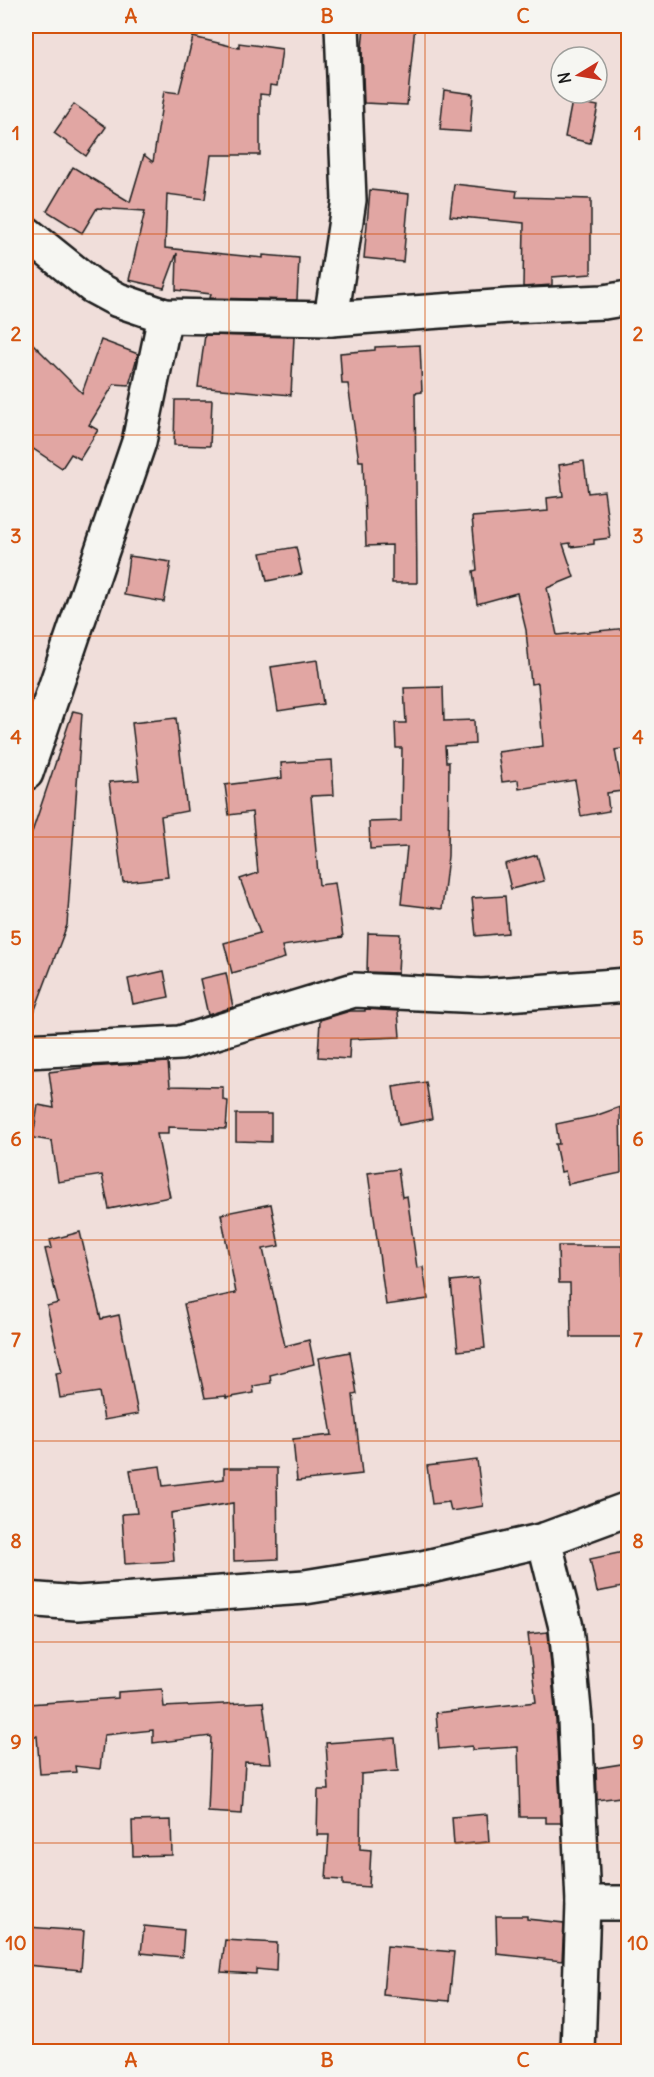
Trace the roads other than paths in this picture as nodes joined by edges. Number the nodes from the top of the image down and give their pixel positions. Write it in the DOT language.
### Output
graph roads {
  1 [pos="342,26"];
  2 [pos="26,233"];
  3 [pos="628,298"];
  4 [pos="165,316"];
  5 [pos="331,319"];
  6 [pos="26,773"];
  7 [pos="628,985"];
  8 [pos="26,1051"];
  9 [pos="628,1509"];
  10 [pos="544,1540"];
  11 [pos="26,1599"];
  12 [pos="583,1903"];
  13 [pos="628,1903"];
  14 [pos="578,2052"];
  1 -- 5 [label="street"];
  2 -- 4 [label="street"];
  3 -- 5 [label="street"];
  4 -- 5 [label="street"];
  4 -- 6 [label="street"];
  7 -- 8 [label="street"];
  9 -- 10 [label="street"];
  10 -- 11 [label="street"];
  10 -- 12 [label="street"];
  12 -- 13 [label="street"];
  12 -- 14 [label="street"];
}
